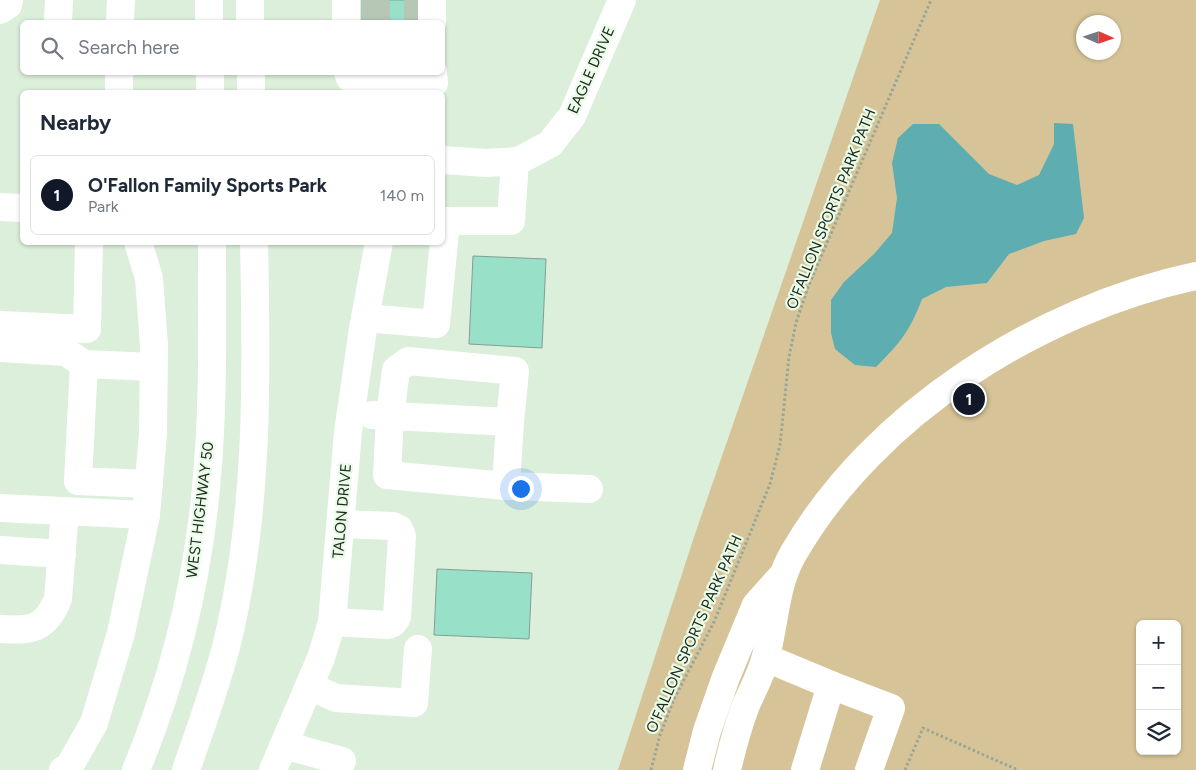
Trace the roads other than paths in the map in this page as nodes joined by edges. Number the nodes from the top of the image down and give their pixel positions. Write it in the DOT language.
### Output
graph roads {
  1 [pos="9,0"];
  2 [pos="59,0"];
  3 [pos="121,0"];
  4 [pos="209,0"];
  5 [pos="250,0"];
  6 [pos="622,0"];
  7 [pos="0,10"];
  8 [pos="58,20"];
  9 [pos="120,20"];
  10 [pos="209,20"];
  11 [pos="250,20"];
  12 [pos="119,75"];
  13 [pos="210,75"];
  14 [pos="251,75"];
  15 [pos="349,75"];
  16 [pos="433,75"];
  17 [pos="409,88"];
  18 [pos="119,90"];
  19 [pos="210,90"];
  20 [pos="251,90"];
  21 [pos="445,160"];
  22 [pos="515,161"];
  23 [pos="0,207"];
  24 [pos="20,208"];
  25 [pos="445,231"];
  26 [pos="89,245"];
  27 [pos="139,245"];
  28 [pos="212,245"];
  29 [pos="254,245"];
  30 [pos="263,245"];
  31 [pos="378,245"];
  32 [pos="444,245"];
  33 [pos="255,271"];
  34 [pos="1196,276"];
  35 [pos="365,318"];
  36 [pos="0,325"];
  37 [pos="0,348"];
  38 [pos="84,364"];
  39 [pos="154,367"];
  40 [pos="351,413"];
  41 [pos="390,416"];
  42 [pos="510,422"];
  43 [pos="149,484"];
  44 [pos="506,486"];
  45 [pos="589,489"];
  46 [pos="0,508"];
  47 [pos="65,511"];
  48 [pos="146,515"];
  49 [pos="341,524"];
  50 [pos="0,550"];
  51 [pos="62,554"];
  52 [pos="782,576"];
  53 [pos="332,622"];
  54 [pos="0,629"];
  55 [pos="418,649"];
  56 [pos="766,658"];
  57 [pos="831,685"];
  58 [pos="308,686"];
  59 [pos="284,745"];
  60 [pos="63,770"];
  61 [pos="136,770"];
  62 [pos="186,770"];
  63 [pos="273,770"];
  64 [pos="338,770"];
  65 [pos="697,770"];
  66 [pos="727,770"];
  67 [pos="805,770"];
  68 [pos="869,770"];
  1 -- 7 [label="street"];
  2 -- 8 [label="street"];
  3 -- 9 [label="street"];
  4 -- 10 [label="street"];
  5 -- 11 [label="street"];
  6 -- 22 [label="street, EAGLE DRIVE"];
  12 -- 18 [label="street"];
  13 -- 19 [label="street"];
  14 -- 20 [label="street"];
  15 -- 17 [label="street"];
  16 -- 17 [label="street"];
  21 -- 22 [label="street, EAGLE DRIVE"];
  22 -- 25 [label="street"];
  23 -- 24 [label="street"];
  26 -- 36 [label="street"];
  27 -- 39 [label="street"];
  28 -- 61 [label="street, WEST HIGHWAY 50"];
  29 -- 33 [label="street"];
  30 -- 33 [label="street"];
  31 -- 35 [label="street, TALON DRIVE"];
  32 -- 35 [label="street"];
  33 -- 62 [label="street"];
  34 -- 52 [label="street"];
  35 -- 40 [label="street, TALON DRIVE"];
  37 -- 38 [label="street"];
  38 -- 39 [label="street"];
  38 -- 43 [label="street"];
  39 -- 43 [label="street"];
  40 -- 41 [label="street"];
  40 -- 49 [label="street, TALON DRIVE"];
  41 -- 42 [label="street"];
  41 -- 42 [label="street"];
  41 -- 44 [label="street"];
  42 -- 44 [label="street"];
  43 -- 48 [label="street"];
  44 -- 45 [label="street"];
  46 -- 47 [label="street"];
  47 -- 48 [label="street"];
  47 -- 51 [label="street"];
  48 -- 60 [label="street"];
  49 -- 53 [label="street, TALON DRIVE"];
  49 -- 53 [label="street"];
  50 -- 51 [label="street"];
  51 -- 54 [label="street"];
  52 -- 56 [label="street"];
  52 -- 65 [label="street"];
  53 -- 58 [label="street, TALON DRIVE"];
  55 -- 58 [label="street"];
  56 -- 57 [label="street"];
  56 -- 66 [label="street"];
  57 -- 67 [label="street"];
  57 -- 68 [label="street"];
  58 -- 59 [label="street, TALON DRIVE"];
  59 -- 63 [label="street, TALON DRIVE"];
  59 -- 64 [label="street"];
}
